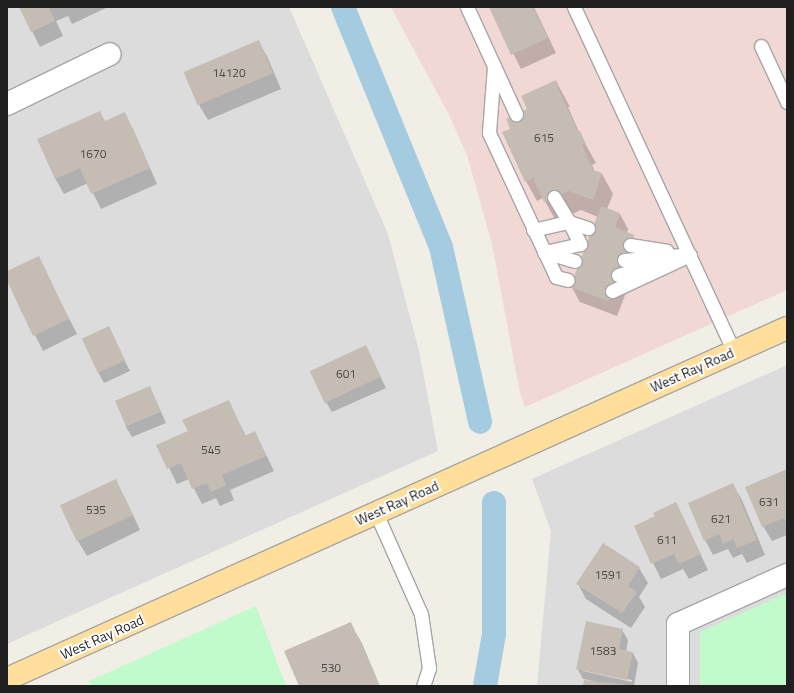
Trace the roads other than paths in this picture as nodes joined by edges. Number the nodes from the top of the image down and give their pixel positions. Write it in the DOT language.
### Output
graph roads {
  1 [pos="466,7"];
  2 [pos="574,7"];
  3 [pos="761,46"];
  4 [pos="110,54"];
  5 [pos="494,66"];
  6 [pos="787,102"];
  7 [pos="7,104"];
  8 [pos="516,114"];
  9 [pos="554,197"];
  10 [pos="568,222"];
  11 [pos="588,228"];
  12 [pos="533,230"];
  13 [pos="630,245"];
  14 [pos="544,252"];
  15 [pos="690,255"];
  16 [pos="624,260"];
  17 [pos="575,261"];
  18 [pos="618,275"];
  19 [pos="568,280"];
  20 [pos="612,291"];
  21 [pos="787,328"];
  22 [pos="734,351"];
  23 [pos="376,513"];
  24 [pos="787,575"];
  25 [pos="7,679"];
  26 [pos="423,686"];
  27 [pos="678,686"];
  1 -- 5 [label="lane"];
  2 -- 15 [label="lane"];
  3 -- 6 [label="lane"];
  4 -- 7 [label="street"];
  5 -- 8 [label="lane"];
  5 -- 12 [label="lane"];
  9 -- 10 [label="lane"];
  10 -- 11 [label="lane"];
  10 -- 12 [label="lane"];
  10 -- 14 [label="lane"];
  12 -- 14 [label="lane"];
  13 -- 15 [label="lane"];
  14 -- 17 [label="lane"];
  14 -- 19 [label="lane"];
  15 -- 16 [label="lane"];
  15 -- 18 [label="lane"];
  15 -- 20 [label="lane"];
  15 -- 22 [label="lane"];
  21 -- 22 [label="main road, West Ray Road"];
  22 -- 23 [label="main road, West Ray Road"];
  23 -- 25 [label="main road, West Ray Road"];
  23 -- 26 [label="lane"];
  24 -- 27 [label="street"];
}
